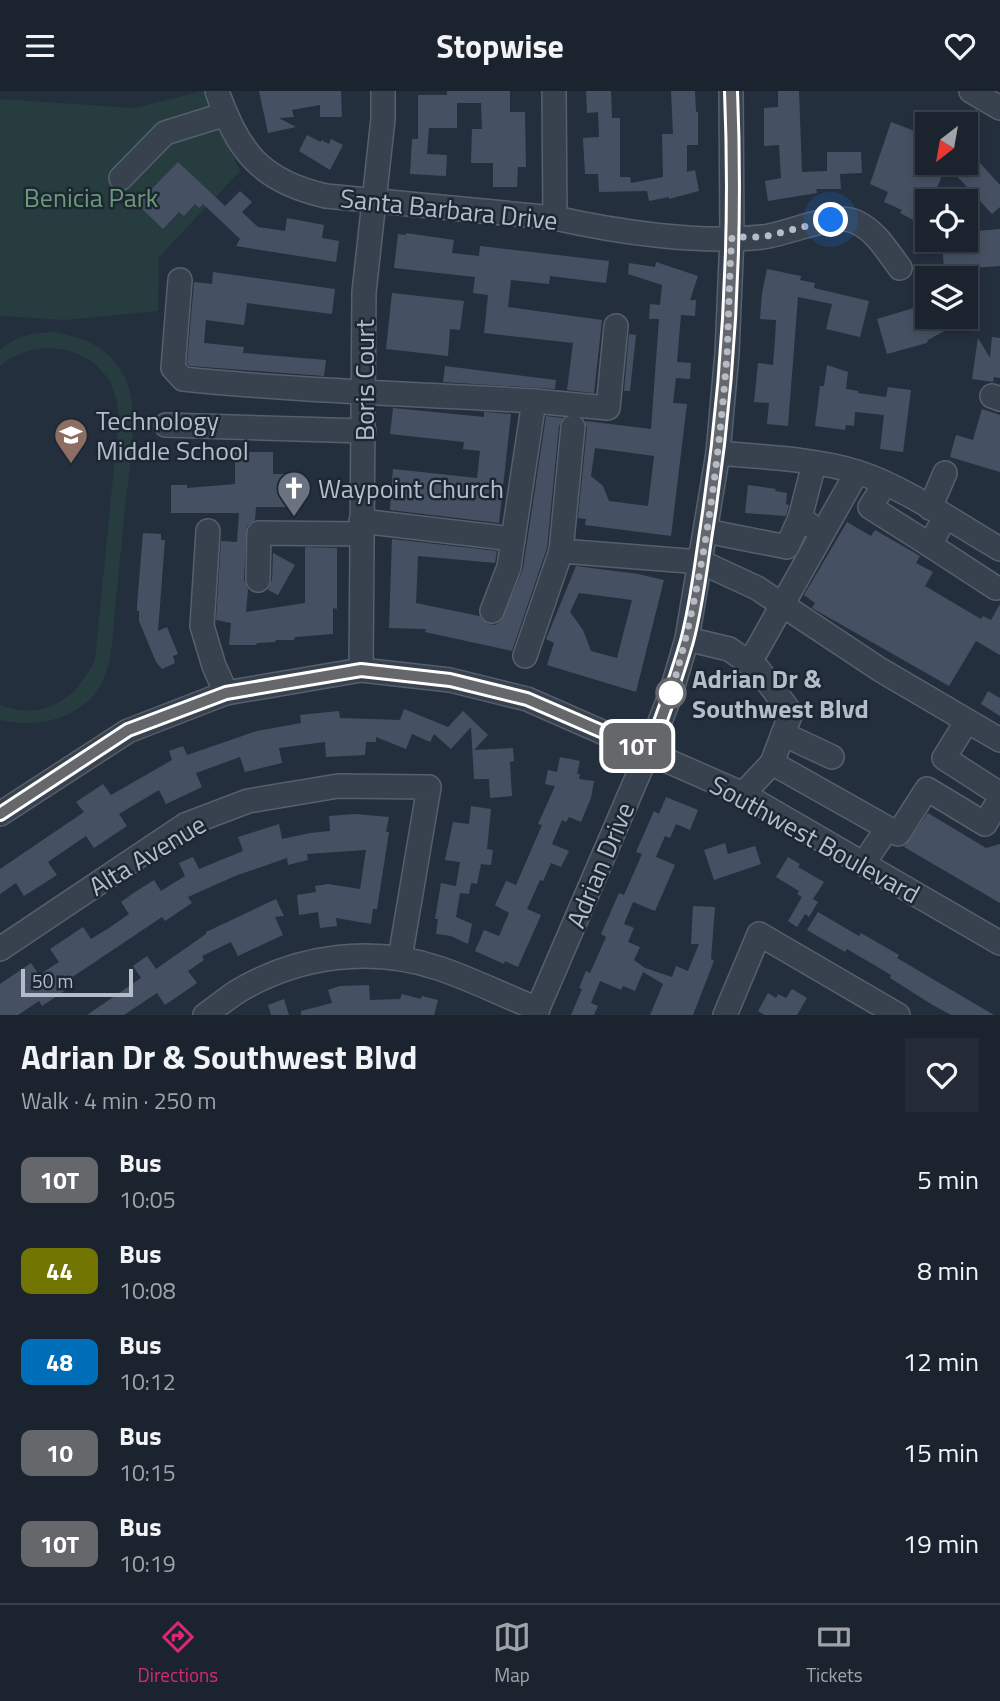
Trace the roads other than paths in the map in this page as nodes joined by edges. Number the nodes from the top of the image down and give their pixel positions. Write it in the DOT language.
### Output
graph roads {
  1 [pos="217,91"];
  2 [pos="383,91"];
  3 [pos="554,91"];
  4 [pos="731,91"];
  5 [pos="971,91"];
  6 [pos="1000,108"];
  7 [pos="226,114"];
  8 [pos="121,177"];
  9 [pos="374,200"];
  10 [pos="555,218"];
  11 [pos="732,237"];
  12 [pos="900,268"];
  13 [pos="180,280"];
  14 [pos="615,326"];
  15 [pos="365,390"];
  16 [pos="534,401"];
  17 [pos="166,425"];
  18 [pos="573,427"];
  19 [pos="364,431"];
  20 [pos="718,453"];
  21 [pos="814,464"];
  22 [pos="857,471"];
  23 [pos="945,473"];
  24 [pos="885,484"];
  25 [pos="938,513"];
  26 [pos="800,518"];
  27 [pos="361,528"];
  28 [pos="208,531"];
  29 [pos="706,531"];
  30 [pos="821,533"];
  31 [pos="513,539"];
  32 [pos="930,545"];
  33 [pos="1000,549"];
  34 [pos="561,551"];
  35 [pos="701,562"];
  36 [pos="258,580"];
  37 [pos="996,588"];
  38 [pos="782,605"];
  39 [pos="492,611"];
  40 [pos="687,639"];
  41 [pos="525,656"];
  42 [pos="749,664"];
  43 [pos="361,670"];
  44 [pos="226,693"];
  45 [pos="967,721"];
  46 [pos="783,734"];
  47 [pos="1000,740"];
  48 [pos="649,752"];
  49 [pos="832,757"];
  50 [pos="772,762"];
  51 [pos="743,794"];
  52 [pos="1000,797"];
  53 [pos="0,814"];
  54 [pos="887,829"];
  55 [pos="863,864"];
  56 [pos="999,939"];
  57 [pos="0,949"];
  58 [pos="400,958"];
  59 [pos="536,1012"];
  60 [pos="205,1015"];
  61 [pos="725,1015"];
  62 [pos="898,1015"];
  1 -- 7 [label="street, Santa Barbara Drive"];
  2 -- 9 [label="street, Boris Court"];
  3 -- 10 [label="street"];
  4 -- 11 [label="street, Adrian Drive"];
  5 -- 6 [label="street"];
  7 -- 8 [label="street"];
  7 -- 9 [label="street, Santa Barbara Drive"];
  9 -- 10 [label="street, Santa Barbara Drive"];
  9 -- 15 [label="street, Boris Court"];
  10 -- 11 [label="street, Santa Barbara Drive"];
  11 -- 12 [label="street, Santa Barbara Drive"];
  11 -- 20 [label="street, Adrian Drive"];
  13 -- 15 [label="street"];
  14 -- 16 [label="street"];
  15 -- 16 [label="street"];
  15 -- 19 [label="street, Boris Court"];
  16 -- 31 [label="street"];
  17 -- 19 [label="street"];
  18 -- 34 [label="street"];
  19 -- 27 [label="street, Boris Court"];
  20 -- 21 [label="street"];
  20 -- 29 [label="street, Adrian Drive"];
  21 -- 22 [label="street"];
  21 -- 26 [label="street"];
  22 -- 24 [label="street"];
  22 -- 30 [label="street"];
  23 -- 25 [label="street"];
  24 -- 25 [label="street"];
  24 -- 32 [label="street"];
  25 -- 32 [label="street"];
  25 -- 33 [label="street"];
  26 -- 29 [label="street"];
  26 -- 30 [label="street"];
  27 -- 31 [label="street"];
  27 -- 36 [label="street"];
  27 -- 43 [label="street, Boris Court"];
  28 -- 44 [label="street"];
  29 -- 35 [label="street, Adrian Drive"];
  30 -- 38 [label="street"];
  31 -- 39 [label="street"];
  32 -- 37 [label="street"];
  34 -- 35 [label="street"];
  34 -- 41 [label="street"];
  35 -- 38 [label="street"];
  35 -- 40 [label="street, Adrian Drive"];
  38 -- 42 [label="street"];
  38 -- 45 [label="street"];
  40 -- 42 [label="street"];
  40 -- 48 [label="street, Adrian Drive"];
  42 -- 46 [label="street"];
  43 -- 44 [label="street, Southwest Boulevard"];
  43 -- 48 [label="street, Southwest Boulevard"];
  44 -- 53 [label="street, Southwest Boulevard"];
  45 -- 47 [label="street"];
  45 -- 52 [label="street"];
  46 -- 49 [label="street"];
  46 -- 50 [label="street"];
  48 -- 51 [label="street, Southwest Boulevard"];
  48 -- 59 [label="street, Adrian Drive"];
  50 -- 51 [label="street"];
  50 -- 54 [label="street"];
  51 -- 55 [label="street, Southwest Boulevard"];
  52 -- 54 [label="street"];
  54 -- 55 [label="street"];
  55 -- 56 [label="street, Southwest Boulevard"];
  57 -- 58 [label="street, Alta Avenue"];
  58 -- 59 [label="street"];
  58 -- 60 [label="street"];
  61 -- 62 [label="street"];
}
